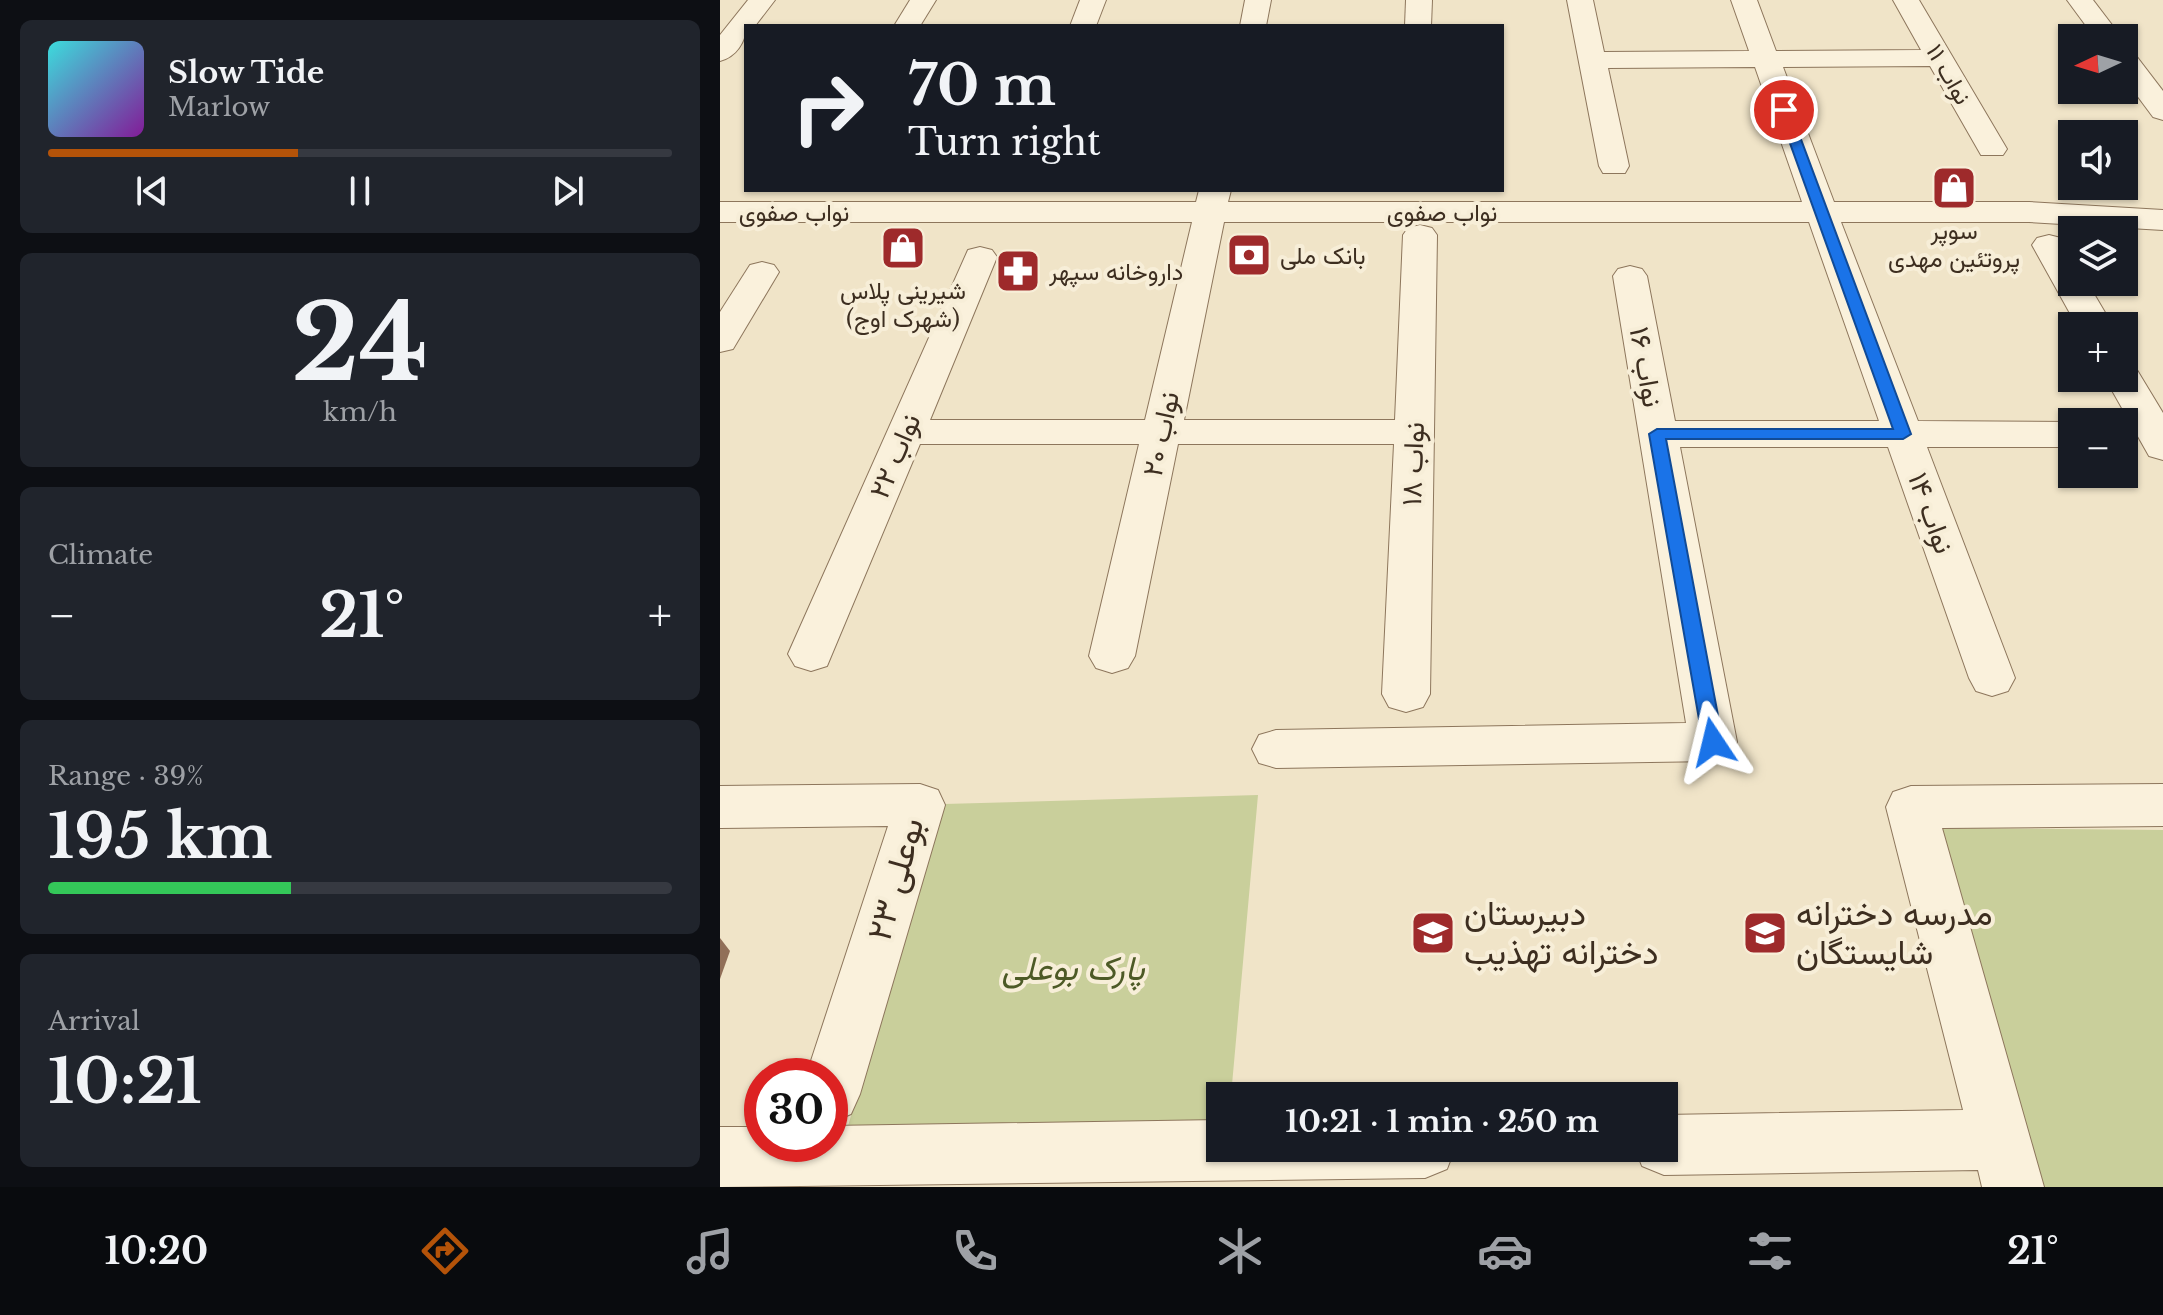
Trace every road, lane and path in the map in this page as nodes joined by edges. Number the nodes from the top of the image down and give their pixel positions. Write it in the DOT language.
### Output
graph roads {
  1 [pos="762,0"];
  2 [pos="923,0"];
  3 [pos="1093,0"];
  4 [pos="1258,0"];
  5 [pos="1419,0"];
  6 [pos="1580,0"];
  7 [pos="1744,0"];
  8 [pos="1906,0"];
  9 [pos="2080,0"];
  10 [pos="908,24"];
  11 [pos="1084,24"];
  12 [pos="1253,24"];
  13 [pos="1418,24"];
  14 [pos="2098,24"];
  15 [pos="720,56"];
  16 [pos="1938,58"];
  17 [pos="2138,58"];
  18 [pos="2163,58"];
  19 [pos="744,59"];
  20 [pos="1765,59"];
  21 [pos="1592,60"];
  22 [pos="2138,77"];
  23 [pos="2163,111"];
  24 [pos="1992,149"];
  25 [pos="1614,166"];
  26 [pos="1212,201"];
  27 [pos="720,212"];
  28 [pos="1821,212"];
  29 [pos="2163,220"];
  30 [pos="1420,235"];
  31 [pos="2049,245"];
  32 [pos="980,257"];
  33 [pos="762,272"];
  34 [pos="1630,276"];
  35 [pos="2087,312"];
  36 [pos="720,341"];
  37 [pos="2130,392"];
  38 [pos="906,432"];
  39 [pos="1161,432"];
  40 [pos="1414,432"];
  41 [pos="1657,434"];
  42 [pos="1903,434"];
  43 [pos="2058,434"];
  44 [pos="2148,439"];
  45 [pos="811,654"];
  46 [pos="1112,656"];
  47 [pos="1992,678"];
  48 [pos="1406,694"];
  49 [pos="1276,749"];
  50 [pos="2163,805"];
  51 [pos="720,807"];
  52 [pos="841,1058"];
  53 [pos="1678,1146"];
  54 [pos="1206,1149"];
  55 [pos="848,1150"];
  56 [pos="744,1156"];
  57 [pos="720,1158"];
  58 [pos="2007,1163"];
  1 -- 15 [label="street"];
  2 -- 10 [label="street"];
  3 -- 11 [label="street"];
  4 -- 12 [label="street"];
  5 -- 13 [label="street"];
  6 -- 21 [label="street"];
  7 -- 20 [label="street, نواب ۱۴"];
  8 -- 16 [label="street, نواب ۱۱"];
  9 -- 14 [label="street"];
  15 -- 19 [label="street"];
  16 -- 20 [label="street"];
  16 -- 24 [label="street, نواب ۱۱"];
  17 -- 18 [label="street"];
  20 -- 21 [label="street"];
  20 -- 28 [label="street, نواب ۱۴"];
  21 -- 25 [label="street"];
  22 -- 23 [label="street"];
  26 -- 27 [label="street, نواب صفوی"];
  26 -- 28 [label="street, نواب صفوی"];
  26 -- 39 [label="street, نواب ۲۰"];
  28 -- 29 [label="street, نواب صفوی"];
  28 -- 42 [label="street, نواب ۱۴"];
  30 -- 40 [label="street, نواب ۱۸"];
  31 -- 35 [label="street"];
  32 -- 38 [label="street, نواب ۲۲"];
  33 -- 36 [label="street"];
  34 -- 41 [label="street, نواب ۱۶"];
  37 -- 44 [label="street"];
  38 -- 39 [label="street"];
  38 -- 45 [label="street, نواب ۲۲"];
  39 -- 40 [label="street"];
  39 -- 46 [label="street, نواب ۲۰"];
  40 -- 48 [label="street, نواب ۱۸"];
  41 -- 42 [label="street"];
  41 -- 49 [label="street, نواب ۱۶"];
  42 -- 43 [label="street"];
  42 -- 47 [label="street, نواب ۱۴"];
  50 -- 58 [label="street"];
  51 -- 52 [label="street, بوعلی ۲۳"];
  53 -- 58 [label="street"];
  54 -- 55 [label="street"];
  56 -- 57 [label="street"];
}
